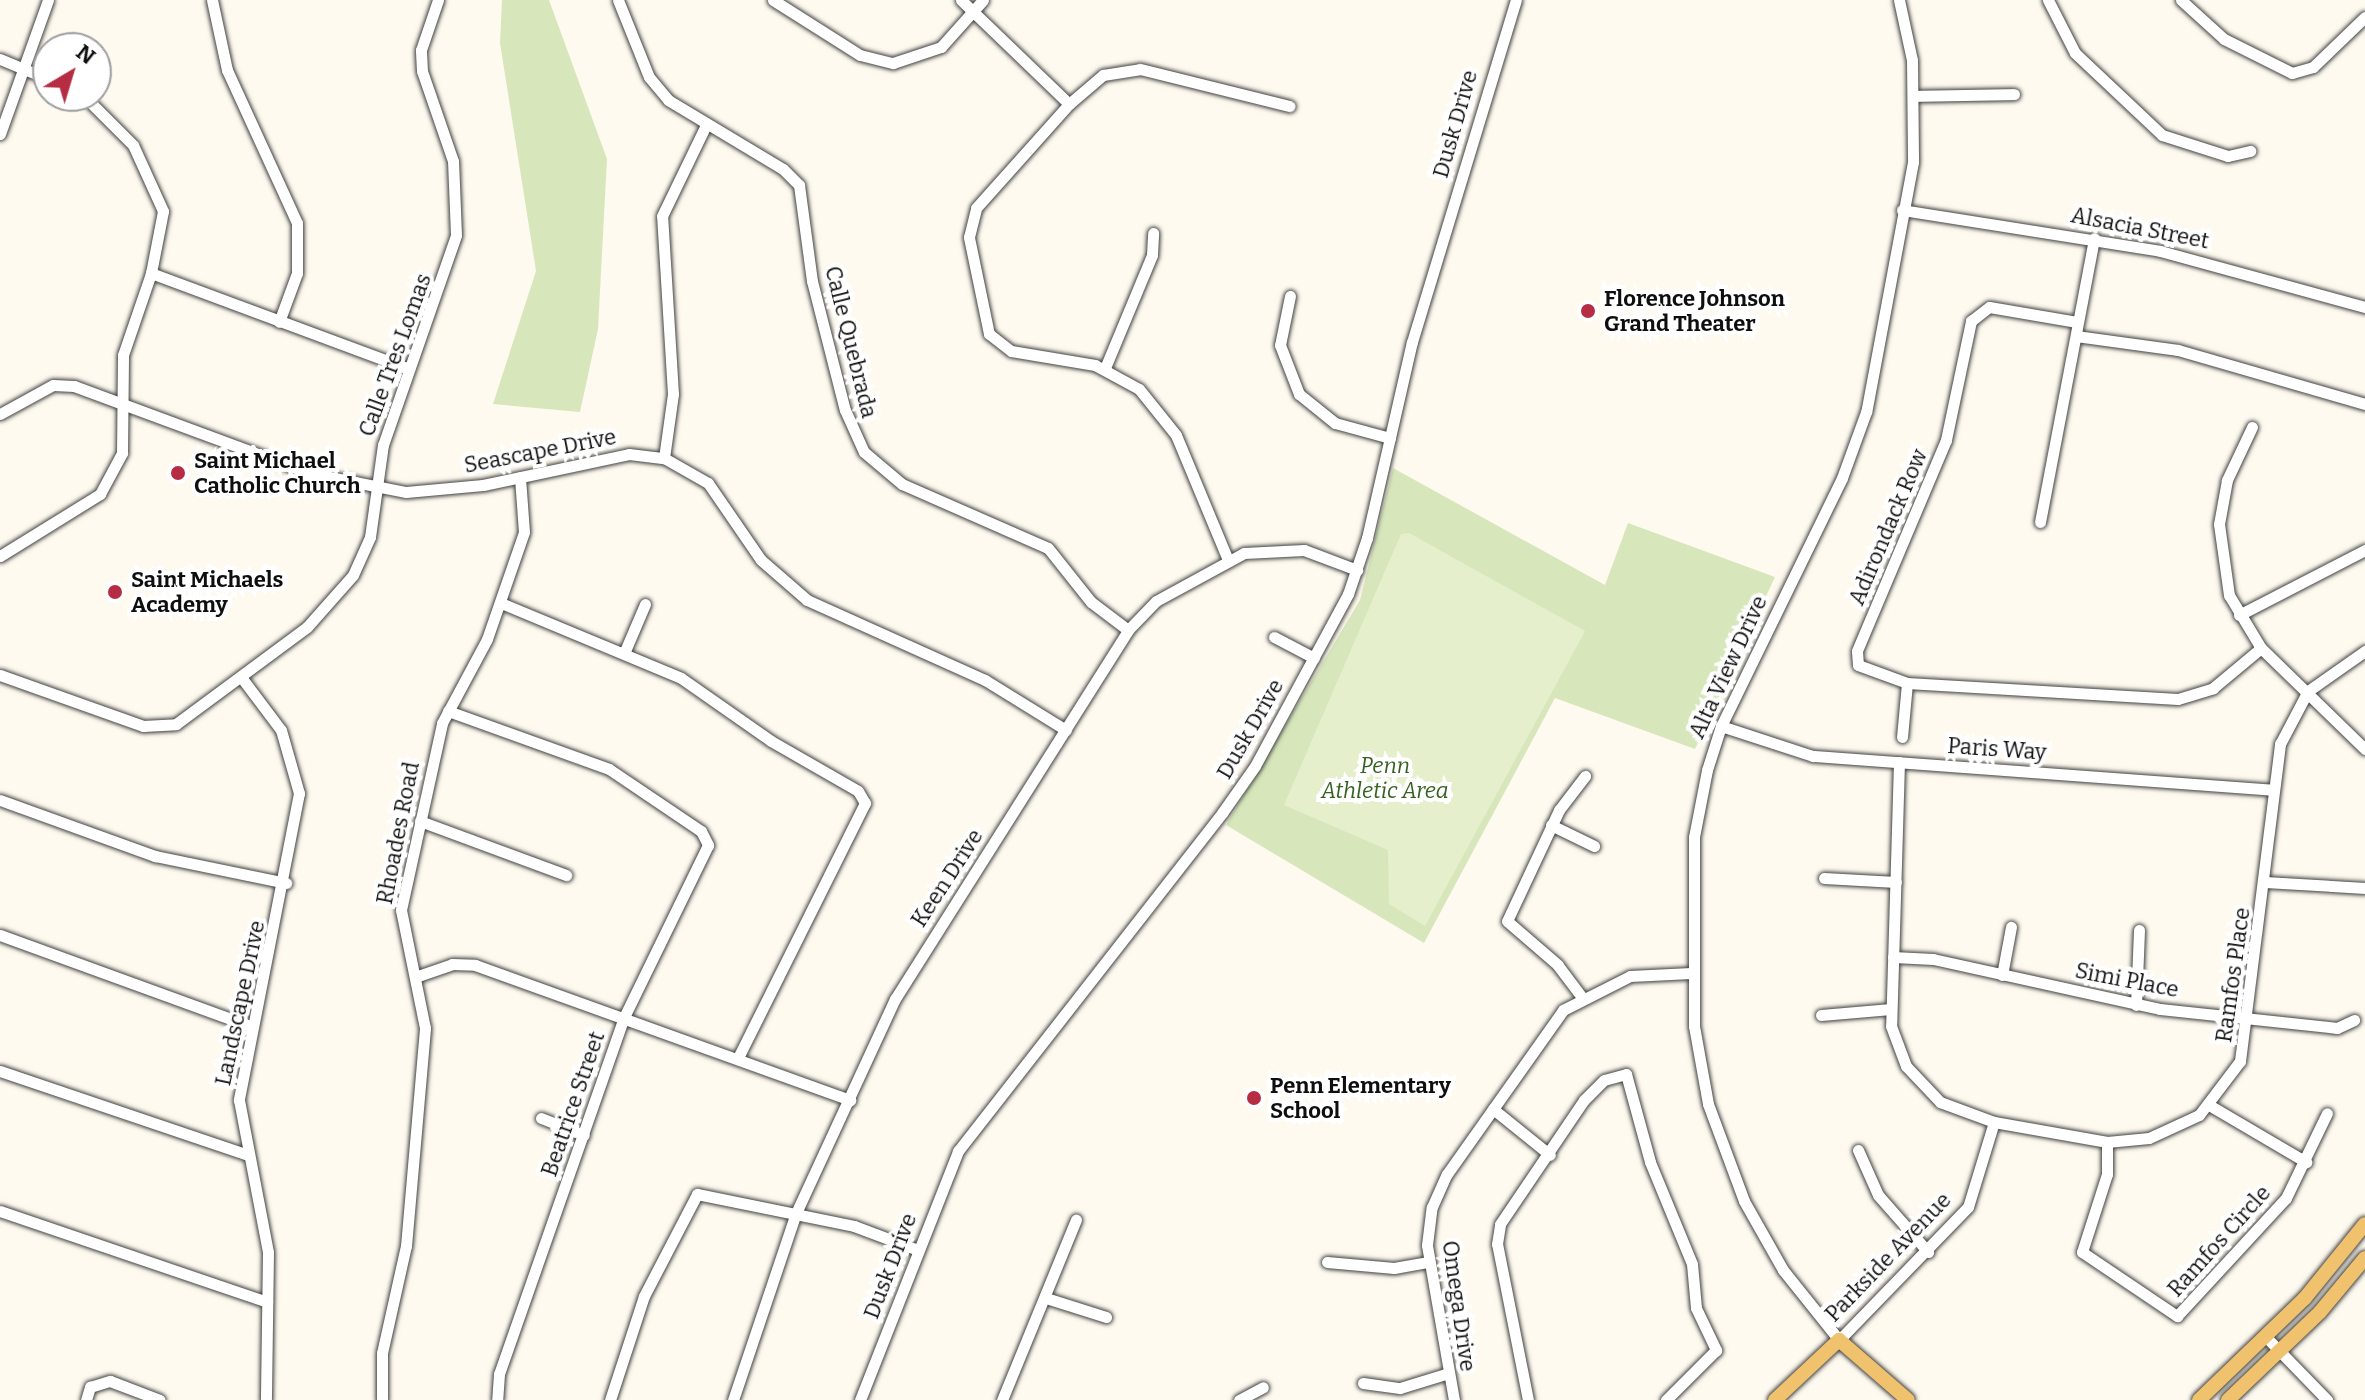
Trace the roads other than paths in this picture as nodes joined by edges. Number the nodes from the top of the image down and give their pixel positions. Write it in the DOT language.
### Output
graph roads {
  1 [pos="48,0"];
  2 [pos="212,0"];
  3 [pos="438,0"];
  4 [pos="618,0"];
  5 [pos="773,0"];
  6 [pos="961,0"];
  7 [pos="983,0"];
  8 [pos="1516,0"];
  9 [pos="1899,0"];
  10 [pos="2048,0"];
  11 [pos="2181,0"];
  12 [pos="973,11"];
  13 [pos="2365,17"];
  14 [pos="0,59"];
  15 [pos="23,67"];
  16 [pos="32,71"];
  17 [pos="2014,94"];
  18 [pos="1914,96"];
  19 [pos="1069,104"];
  20 [pos="1289,106"];
  21 [pos="102,112"];
  22 [pos="705,127"];
  23 [pos="0,134"];
  24 [pos="2250,151"];
  25 [pos="1902,210"];
  26 [pos="1153,233"];
  27 [pos="2094,238"];
  28 [pos="151,273"];
  29 [pos="1290,296"];
  30 [pos="2365,307"];
  31 [pos="279,322"];
  32 [pos="2077,322"];
  33 [pos="2076,336"];
  34 [pos="1105,368"];
  35 [pos="409,369"];
  36 [pos="120,403"];
  37 [pos="2365,404"];
  38 [pos="0,414"];
  39 [pos="2252,427"];
  40 [pos="1390,438"];
  41 [pos="664,458"];
  42 [pos="520,477"];
  43 [pos="379,488"];
  44 [pos="2040,522"];
  45 [pos="2365,550"];
  46 [pos="0,556"];
  47 [pos="1228,560"];
  48 [pos="1357,570"];
  49 [pos="501,603"];
  50 [pos="645,604"];
  51 [pos="2239,615"];
  52 [pos="1128,630"];
  53 [pos="1274,637"];
  54 [pos="2261,648"];
  55 [pos="625,651"];
  56 [pos="2365,651"];
  57 [pos="1314,658"];
  58 [pos="0,675"];
  59 [pos="241,677"];
  60 [pos="1907,683"];
  61 [pos="2308,691"];
  62 [pos="448,711"];
  63 [pos="1721,726"];
  64 [pos="1066,730"];
  65 [pos="1902,737"];
  66 [pos="2365,749"];
  67 [pos="1899,762"];
  68 [pos="1585,776"];
  69 [pos="2274,790"];
  70 [pos="0,800"];
  71 [pos="420,821"];
  72 [pos="1551,825"];
  73 [pos="1594,846"];
  74 [pos="566,875"];
  75 [pos="1824,878"];
  76 [pos="1896,882"];
  77 [pos="2265,882"];
  78 [pos="286,883"];
  79 [pos="2365,888"];
  80 [pos="2011,927"];
  81 [pos="2139,930"];
  82 [pos="0,935"];
  83 [pos="1893,957"];
  84 [pos="1691,973"];
  85 [pos="2002,975"];
  86 [pos="418,976"];
  87 [pos="1581,996"];
  88 [pos="2136,1005"];
  89 [pos="1891,1009"];
  90 [pos="1821,1015"];
  91 [pos="624,1017"];
  92 [pos="2250,1019"];
  93 [pos="2354,1020"];
  94 [pos="253,1027"];
  95 [pos="738,1058"];
  96 [pos="0,1071"];
  97 [pos="850,1100"];
  98 [pos="2209,1105"];
  99 [pos="1493,1109"];
  100 [pos="2327,1113"];
  101 [pos="541,1118"];
  102 [pos="1994,1122"];
  103 [pos="584,1135"];
  104 [pos="2107,1142"];
  105 [pos="1858,1150"];
  106 [pos="248,1155"];
  107 [pos="1550,1155"];
  108 [pos="2306,1162"];
  109 [pos="0,1211"];
  110 [pos="796,1213"];
  111 [pos="1076,1220"];
  112 [pos="2365,1224"];
  113 [pos="918,1250"];
  114 [pos="1928,1252"];
  115 [pos="2365,1258"];
  116 [pos="1327,1262"];
  117 [pos="1428,1262"];
  118 [pos="1046,1298"];
  119 [pos="267,1302"];
  120 [pos="1106,1317"];
  121 [pos="2266,1337"];
  122 [pos="1839,1340"];
  123 [pos="2279,1352"];
  124 [pos="1449,1373"];
  125 [pos="1363,1383"];
  126 [pos="1263,1387"];
  127 [pos="86,1400"];
  128 [pos="160,1400"];
  129 [pos="266,1400"];
  130 [pos="382,1400"];
  131 [pos="497,1400"];
  132 [pos="610,1400"];
  133 [pos="733,1400"];
  134 [pos="860,1400"];
  135 [pos="1002,1400"];
  136 [pos="1239,1400"];
  137 [pos="1454,1400"];
  138 [pos="1528,1400"];
  139 [pos="1666,1400"];
  140 [pos="1775,1400"];
  141 [pos="1908,1400"];
  142 [pos="2199,1400"];
  143 [pos="2228,1400"];
  144 [pos="2327,1400"];
  1 -- 15 [label="street"];
  2 -- 31 [label="street"];
  3 -- 35 [label="street, Calle Tres Lomas"];
  4 -- 22 [label="street, Calle Quebrada"];
  5 -- 12 [label="street"];
  6 -- 12 [label="street"];
  7 -- 12 [label="street"];
  8 -- 40 [label="street, Dusk Drive"];
  9 -- 18 [label="street, Alta View Drive"];
  10 -- 24 [label="street"];
  11 -- 13 [label="street"];
  12 -- 19 [label="street"];
  14 -- 15 [label="street"];
  15 -- 16 [label="street"];
  15 -- 23 [label="street"];
  17 -- 18 [label="street"];
  18 -- 25 [label="street, Alta View Drive"];
  19 -- 20 [label="street"];
  19 -- 34 [label="street"];
  21 -- 28 [label="street"];
  22 -- 41 [label="street"];
  22 -- 52 [label="street, Calle Quebrada"];
  25 -- 27 [label="street, Alsacia Street"];
  25 -- 63 [label="street, Alta View Drive"];
  26 -- 34 [label="street"];
  27 -- 30 [label="street, Alsacia Street"];
  27 -- 32 [label="street"];
  28 -- 31 [label="street"];
  28 -- 36 [label="street"];
  29 -- 40 [label="street"];
  31 -- 35 [label="street"];
  32 -- 33 [label="street"];
  32 -- 60 [label="street, Adirondack Row"];
  33 -- 37 [label="street"];
  33 -- 44 [label="street"];
  34 -- 47 [label="street"];
  35 -- 43 [label="street, Calle Tres Lomas"];
  36 -- 38 [label="street, Seascape Drive"];
  36 -- 43 [label="street, Seascape Drive"];
  36 -- 46 [label="street"];
  39 -- 51 [label="street"];
  40 -- 48 [label="street, Dusk Drive"];
  41 -- 42 [label="street, Seascape Drive"];
  41 -- 64 [label="street, Seascape Drive"];
  42 -- 43 [label="street, Seascape Drive"];
  42 -- 49 [label="street, Rhoades Road"];
  43 -- 59 [label="street, Calle Tres Lomas"];
  45 -- 51 [label="street"];
  47 -- 48 [label="street, Keen Drive"];
  47 -- 52 [label="street, Keen Drive"];
  48 -- 57 [label="street, Dusk Drive"];
  49 -- 55 [label="street"];
  49 -- 62 [label="street, Rhoades Road"];
  50 -- 55 [label="street"];
  51 -- 54 [label="street"];
  52 -- 64 [label="street, Keen Drive"];
  53 -- 57 [label="street"];
  54 -- 60 [label="street"];
  54 -- 61 [label="street"];
  55 -- 95 [label="street"];
  56 -- 61 [label="street, Ramfos Place"];
  57 -- 113 [label="street, Dusk Drive"];
  58 -- 59 [label="street, Calle Tres Lomas"];
  59 -- 78 [label="street, Landscape Drive"];
  60 -- 65 [label="street"];
  61 -- 66 [label="street"];
  61 -- 69 [label="street, Ramfos Place"];
  62 -- 71 [label="street, Rhoades Road"];
  62 -- 91 [label="street, Beatrice Street"];
  63 -- 67 [label="street, Paris Way"];
  63 -- 84 [label="street, Alta View Drive"];
  64 -- 97 [label="street, Keen Drive"];
  67 -- 69 [label="street, Paris Way"];
  67 -- 76 [label="street, Ramfos Place"];
  68 -- 72 [label="street"];
  69 -- 77 [label="street, Ramfos Place"];
  70 -- 78 [label="street"];
  71 -- 74 [label="street"];
  71 -- 86 [label="street, Rhoades Road"];
  72 -- 73 [label="street"];
  72 -- 87 [label="street"];
  75 -- 76 [label="street"];
  76 -- 83 [label="street, Ramfos Place"];
  77 -- 79 [label="street"];
  77 -- 92 [label="street, Ramfos Place"];
  78 -- 94 [label="street, Landscape Drive"];
  80 -- 85 [label="street"];
  81 -- 88 [label="street"];
  82 -- 94 [label="street"];
  83 -- 85 [label="street, Simi Place"];
  83 -- 89 [label="street, Ramfos Place"];
  84 -- 87 [label="street, Omega Drive"];
  84 -- 122 [label="street, Alta View Drive"];
  85 -- 88 [label="street, Simi Place"];
  86 -- 91 [label="street"];
  86 -- 130 [label="street, Rhoades Road"];
  87 -- 99 [label="street, Omega Drive"];
  88 -- 92 [label="street, Simi Place"];
  89 -- 90 [label="street"];
  89 -- 102 [label="street, Ramfos Place"];
  91 -- 95 [label="street"];
  91 -- 103 [label="street, Beatrice Street"];
  92 -- 93 [label="street, Simi Place"];
  92 -- 98 [label="street, Ramfos Place"];
  94 -- 106 [label="street, Landscape Drive"];
  95 -- 97 [label="street"];
  96 -- 106 [label="street"];
  97 -- 110 [label="street, Keen Drive"];
  98 -- 104 [label="street, Ramfos Place"];
  98 -- 108 [label="street"];
  99 -- 107 [label="street"];
  99 -- 117 [label="street, Omega Drive"];
  100 -- 108 [label="street, Ramfos Circle"];
  101 -- 103 [label="street"];
  102 -- 104 [label="street, Ramfos Place"];
  102 -- 114 [label="street, Parkside Avenue"];
  103 -- 131 [label="street, Beatrice Street"];
  104 -- 108 [label="street, Ramfos Circle"];
  105 -- 114 [label="street"];
  106 -- 119 [label="street, Landscape Drive"];
  107 -- 138 [label="street"];
  107 -- 139 [label="street"];
  109 -- 119 [label="street"];
  110 -- 113 [label="street"];
  110 -- 132 [label="street"];
  110 -- 133 [label="street, Keen Drive"];
  111 -- 118 [label="street"];
  112 -- 121 [label="main road"];
  113 -- 134 [label="street, Dusk Drive"];
  114 -- 122 [label="street, Parkside Avenue"];
  115 -- 123 [label="main road"];
  116 -- 117 [label="street"];
  117 -- 124 [label="street, Omega Drive"];
  118 -- 120 [label="street"];
  118 -- 135 [label="street"];
  119 -- 129 [label="street, Landscape Drive"];
  121 -- 123 [label="street"];
  121 -- 142 [label="main road"];
  122 -- 140 [label="main road, Parkside Avenue"];
  122 -- 141 [label="main road, Alta View Drive"];
  123 -- 143 [label="main road"];
  123 -- 144 [label="street"];
  124 -- 125 [label="street"];
  124 -- 137 [label="street, Omega Drive"];
  126 -- 136 [label="street"];
  127 -- 128 [label="street"];
}
